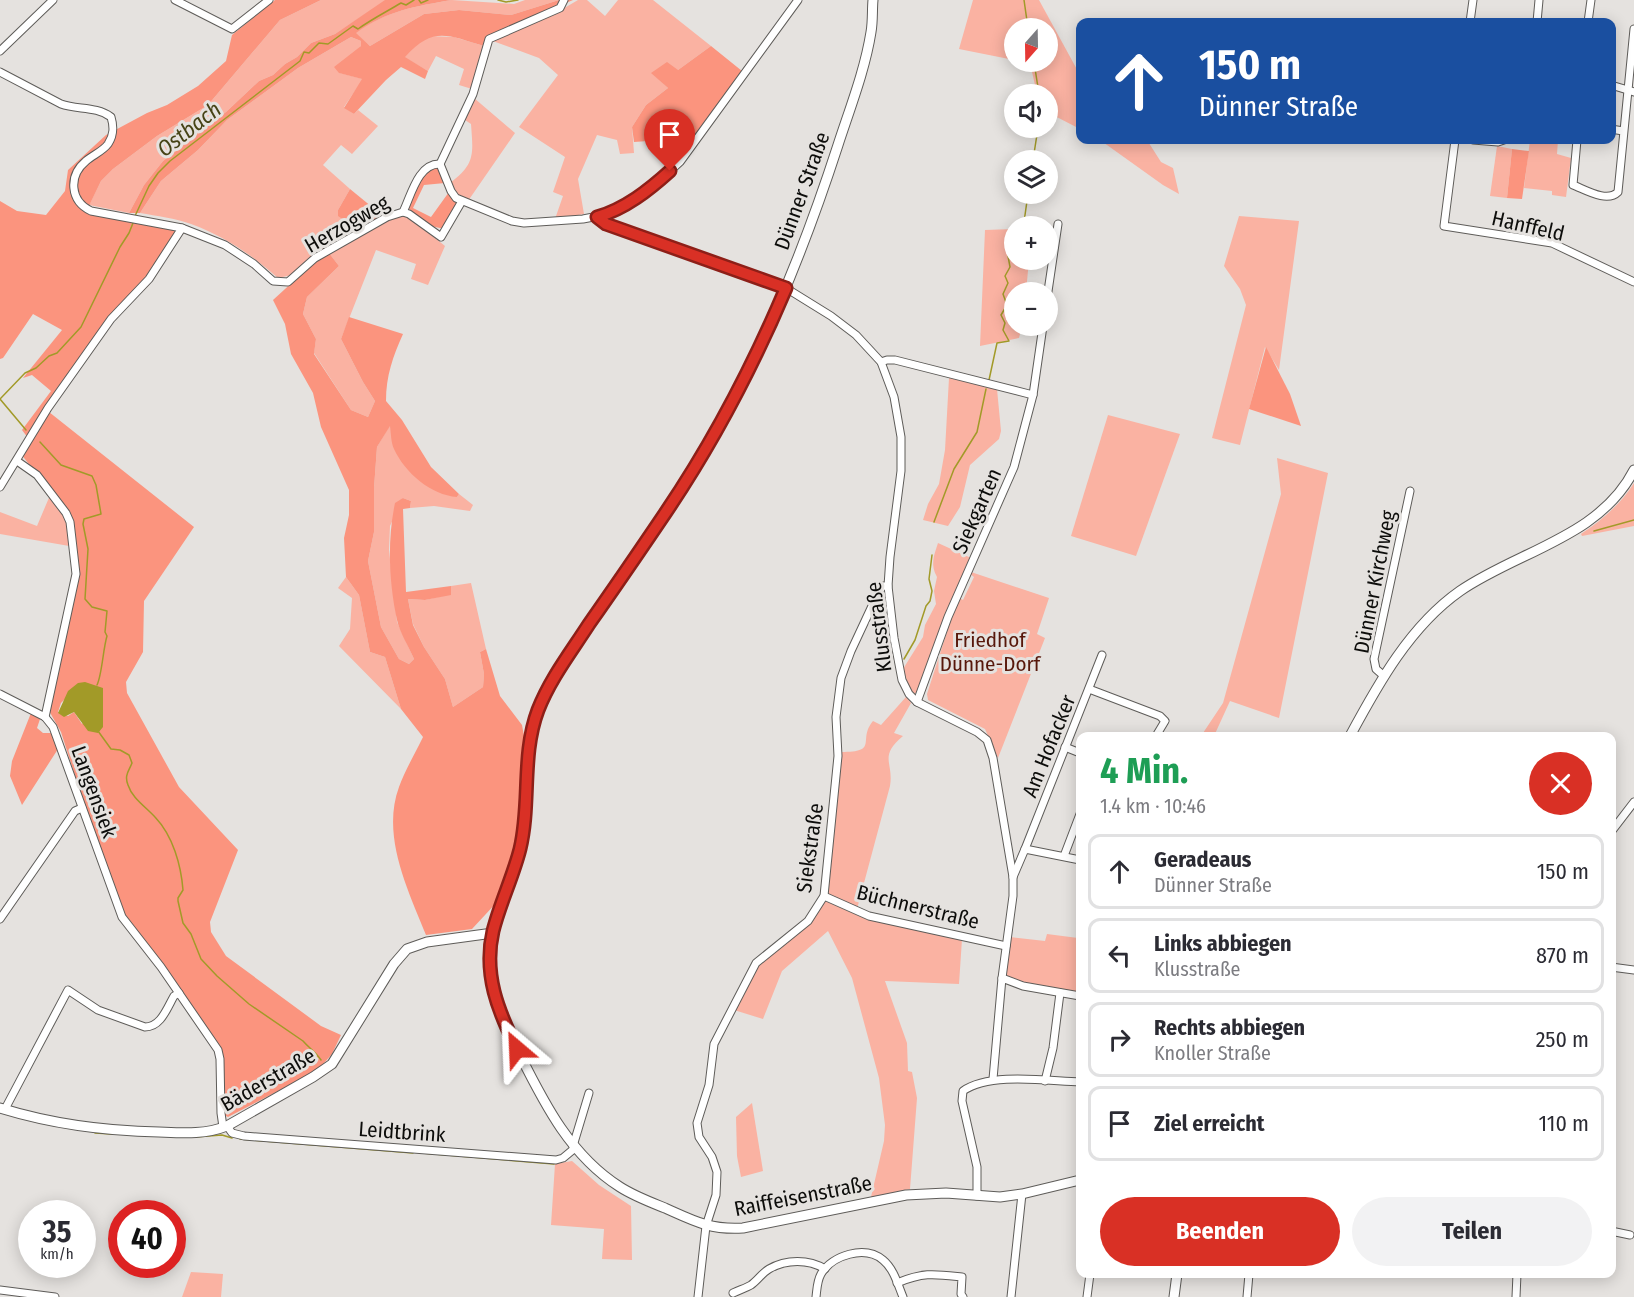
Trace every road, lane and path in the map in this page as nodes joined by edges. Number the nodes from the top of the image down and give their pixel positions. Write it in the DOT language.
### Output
graph roads {
  1 [pos="53,0"];
  2 [pos="175,0"];
  3 [pos="269,0"];
  4 [pos="564,0"];
  5 [pos="798,0"];
  6 [pos="873,0"];
  7 [pos="1473,0"];
  8 [pos="1539,0"];
  9 [pos="1590,0"];
  10 [pos="1471,18"];
  11 [pos="1537,18"];
  12 [pos="1588,18"];
  13 [pos="1634,29"];
  14 [pos="0,51"];
  15 [pos="0,72"];
  16 [pos="1616,86"];
  17 [pos="1631,91"];
  18 [pos="1616,130"];
  19 [pos="1623,131"];
  20 [pos="1454,144"];
  21 [pos="1577,144"];
  22 [pos="440,164"];
  23 [pos="462,201"];
  24 [pos="403,212"];
  25 [pos="597,217"];
  26 [pos="182,228"];
  27 [pos="1634,282"];
  28 [pos="786,288"];
  29 [pos="1041,336"];
  30 [pos="881,362"];
  31 [pos="1032,396"];
  32 [pos="17,461"];
  33 [pos="1634,471"];
  34 [pos="0,487"];
  35 [pos="1410,491"];
  36 [pos="888,586"];
  37 [pos="1102,656"];
  38 [pos="1384,676"];
  39 [pos="1089,689"];
  40 [pos="0,694"];
  41 [pos="917,702"];
  42 [pos="45,717"];
  43 [pos="1158,732"];
  44 [pos="1352,732"];
  45 [pos="1065,747"];
  46 [pos="1076,751"];
  47 [pos="1634,802"];
  48 [pos="82,808"];
  49 [pos="1076,824"];
  50 [pos="1616,825"];
  51 [pos="1025,849"];
  52 [pos="1064,856"];
  53 [pos="1076,859"];
  54 [pos="1013,877"];
  55 [pos="824,896"];
  56 [pos="0,919"];
  57 [pos="493,933"];
  58 [pos="1006,946"];
  59 [pos="1616,968"];
  60 [pos="1634,970"];
  61 [pos="1002,978"];
  62 [pos="179,993"];
  63 [pos="1060,993"];
  64 [pos="1076,995"];
  65 [pos="993,1079"];
  66 [pos="1045,1081"];
  67 [pos="1076,1082"];
  68 [pos="589,1093"];
  69 [pos="2,1109"];
  70 [pos="225,1126"];
  71 [pos="574,1147"];
  72 [pos="1076,1181"];
  73 [pos="1022,1194"];
  74 [pos="977,1196"];
  75 [pos="706,1226"];
  76 [pos="1616,1232"];
  77 [pos="1630,1234"];
  78 [pos="825,1269"];
  79 [pos="1089,1278"];
  80 [pos="1176,1278"];
  81 [pos="1249,1278"];
  82 [pos="1517,1278"];
  83 [pos="897,1283"];
  84 [pos="0,1290"];
  85 [pos="733,1293"];
  86 [pos="55,1297"];
  87 [pos="698,1297"];
  88 [pos="816,1297"];
  89 [pos="903,1297"];
  90 [pos="963,1297"];
  91 [pos="1011,1297"];
  92 [pos="1087,1297"];
  93 [pos="1174,1297"];
  94 [pos="1247,1297"];
  95 [pos="1516,1297"];
  1 -- 14 [label="street"];
  2 -- 3 [label="street"];
  4 -- 22 [label="street, Herzogweg"];
  5 -- 25 [label="street"];
  6 -- 28 [label="street, Dünner Straße"];
  7 -- 10 [label="street"];
  8 -- 11 [label="street"];
  9 -- 12 [label="street"];
  13 -- 17 [label="street"];
  15 -- 26 [label="street"];
  16 -- 17 [label="street"];
  17 -- 19 [label="street"];
  18 -- 19 [label="street"];
  19 -- 21 [label="street"];
  20 -- 27 [label="street, Hanffeld"];
  22 -- 23 [label="street"];
  22 -- 24 [label="street, Herzogweg"];
  23 -- 24 [label="street"];
  23 -- 25 [label="street"];
  24 -- 26 [label="street, Herzogweg"];
  25 -- 28 [label="street, Klusstraße"];
  26 -- 32 [label="street"];
  28 -- 30 [label="street, Klusstraße"];
  28 -- 57 [label="street, Dünner Straße"];
  29 -- 31 [label="street, Siekgarten"];
  30 -- 31 [label="street"];
  30 -- 36 [label="street, Klusstraße"];
  31 -- 41 [label="street, Siekgarten"];
  32 -- 34 [label="street"];
  32 -- 42 [label="street"];
  33 -- 38 [label="street"];
  35 -- 38 [label="street, Dünner Kirchweg"];
  36 -- 41 [label="street, Klusstraße"];
  36 -- 55 [label="street, Siekstraße"];
  37 -- 39 [label="street, Am Hofacker"];
  38 -- 44 [label="street"];
  39 -- 43 [label="street"];
  39 -- 45 [label="street, Am Hofacker"];
  40 -- 42 [label="street"];
  41 -- 54 [label="street"];
  42 -- 48 [label="street, Langensiek"];
  45 -- 46 [label="street"];
  45 -- 51 [label="street, Am Hofacker"];
  47 -- 50 [label="street"];
  48 -- 56 [label="street"];
  48 -- 62 [label="street, Langensiek"];
  49 -- 52 [label="street"];
  51 -- 52 [label="street"];
  51 -- 54 [label="street, Am Hofacker"];
  52 -- 53 [label="street"];
  54 -- 58 [label="street"];
  55 -- 58 [label="street, Büchnerstraße"];
  55 -- 75 [label="street, Siekstraße"];
  57 -- 70 [label="street, Bäderstraße"];
  57 -- 71 [label="street, Raiffeisenstraße"];
  58 -- 61 [label="street"];
  59 -- 60 [label="street"];
  61 -- 63 [label="street"];
  61 -- 65 [label="street"];
  62 -- 69 [label="street"];
  62 -- 70 [label="street, Langensiek"];
  63 -- 64 [label="street"];
  63 -- 66 [label="street"];
  65 -- 66 [label="street"];
  65 -- 74 [label="street"];
  66 -- 67 [label="street"];
  68 -- 71 [label="street"];
  69 -- 70 [label="street, Bäderstraße"];
  70 -- 71 [label="street, Leidtbrink"];
  71 -- 75 [label="street, Raiffeisenstraße"];
  72 -- 73 [label="street, Raiffeisenstraße"];
  73 -- 74 [label="street, Raiffeisenstraße"];
  73 -- 91 [label="street"];
  74 -- 75 [label="street, Raiffeisenstraße"];
  75 -- 87 [label="street, Siekstraße"];
  76 -- 77 [label="street"];
  78 -- 83 [label="street"];
  78 -- 85 [label="street"];
  78 -- 88 [label="street"];
  79 -- 92 [label="street"];
  80 -- 93 [label="street"];
  81 -- 94 [label="street"];
  82 -- 95 [label="street"];
  83 -- 89 [label="street"];
  83 -- 90 [label="street"];
  84 -- 86 [label="street"];
}
